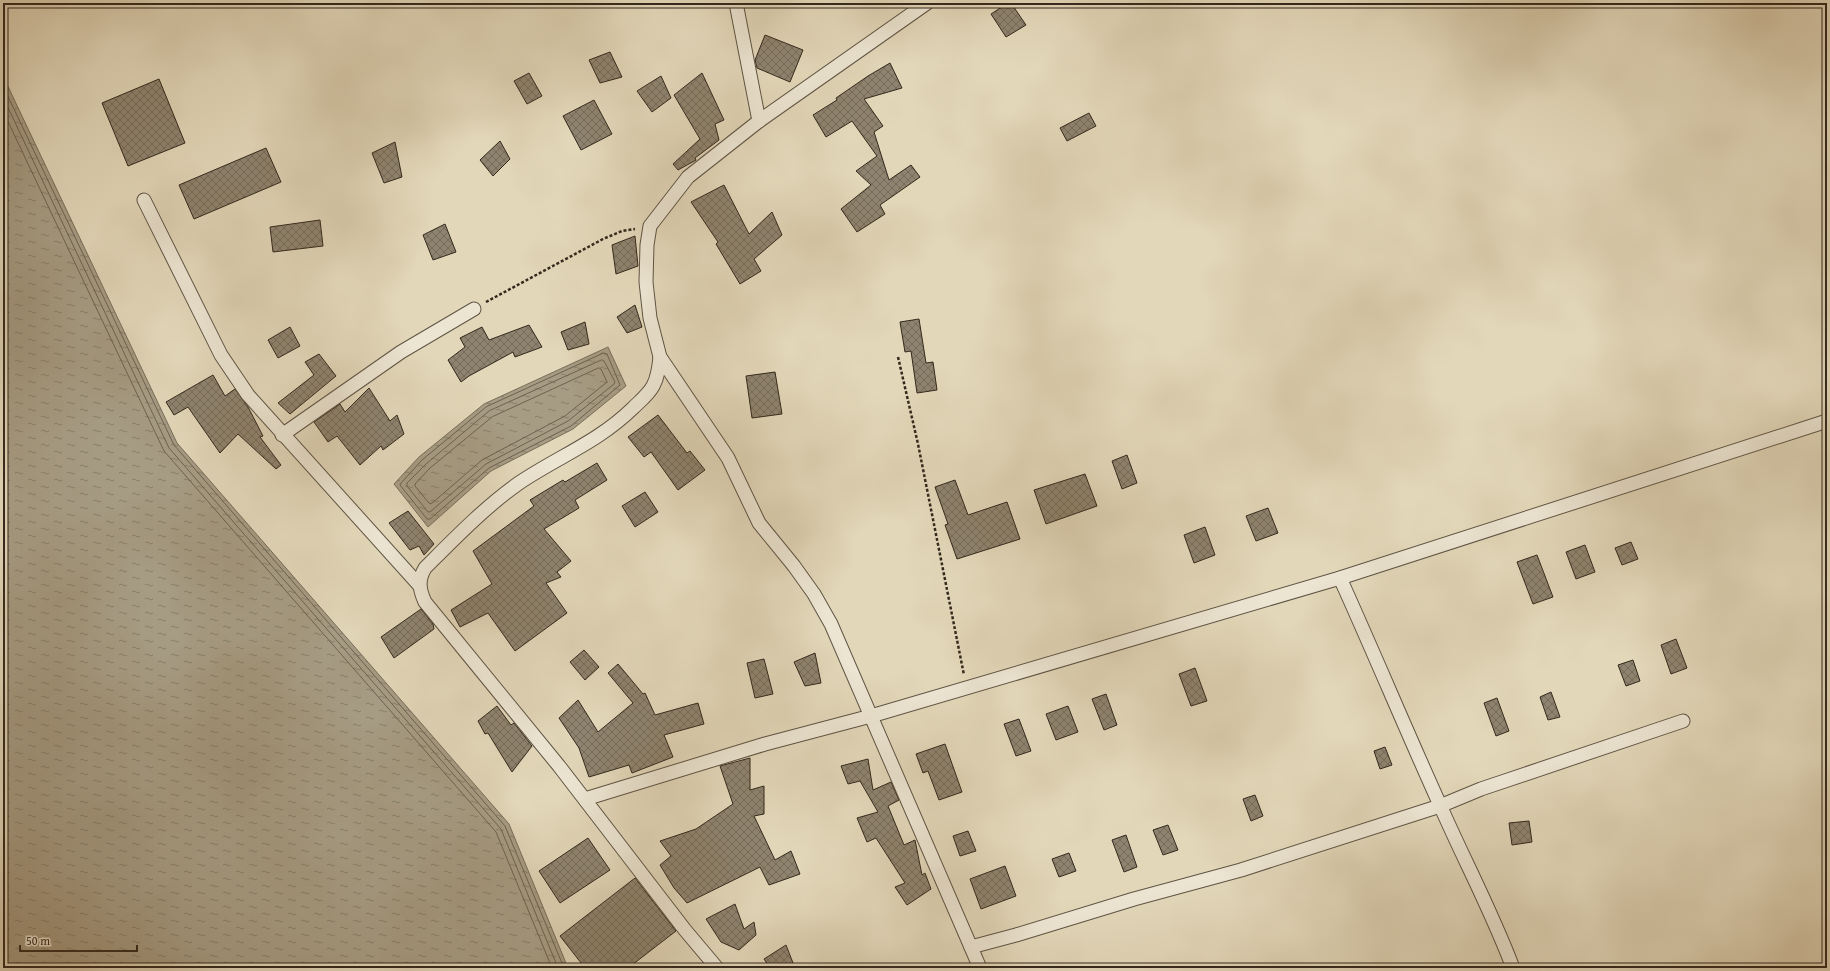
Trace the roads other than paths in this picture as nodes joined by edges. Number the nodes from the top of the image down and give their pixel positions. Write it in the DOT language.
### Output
graph roads {
  1 [pos="736,3"];
  2 [pos="927,3"];
  3 [pos="759,121"];
  4 [pos="144,200"];
  5 [pos="474,310"];
  6 [pos="660,357"];
  7 [pos="1827,421"];
  8 [pos="282,435"];
  9 [pos="1340,578"];
  10 [pos="419,585"];
  11 [pos="872,716"];
  12 [pos="1683,721"];
  13 [pos="584,799"];
  14 [pos="1440,806"];
  15 [pos="971,947"];
  16 [pos="717,968"];
  17 [pos="980,968"];
  18 [pos="1513,968"];
  1 -- 3 [label="street"];
  2 -- 3 [label="street"];
  3 -- 6 [label="street"];
  4 -- 8 [label="street"];
  5 -- 8 [label="street"];
  6 -- 10 [label="street"];
  6 -- 11 [label="street"];
  7 -- 9 [label="street"];
  8 -- 10 [label="street"];
  9 -- 11 [label="street"];
  9 -- 14 [label="street"];
  10 -- 13 [label="street"];
  11 -- 13 [label="street"];
  11 -- 15 [label="street"];
  12 -- 14 [label="street"];
  13 -- 16 [label="street"];
  14 -- 15 [label="street"];
  14 -- 18 [label="street"];
  15 -- 17 [label="street"];
}
